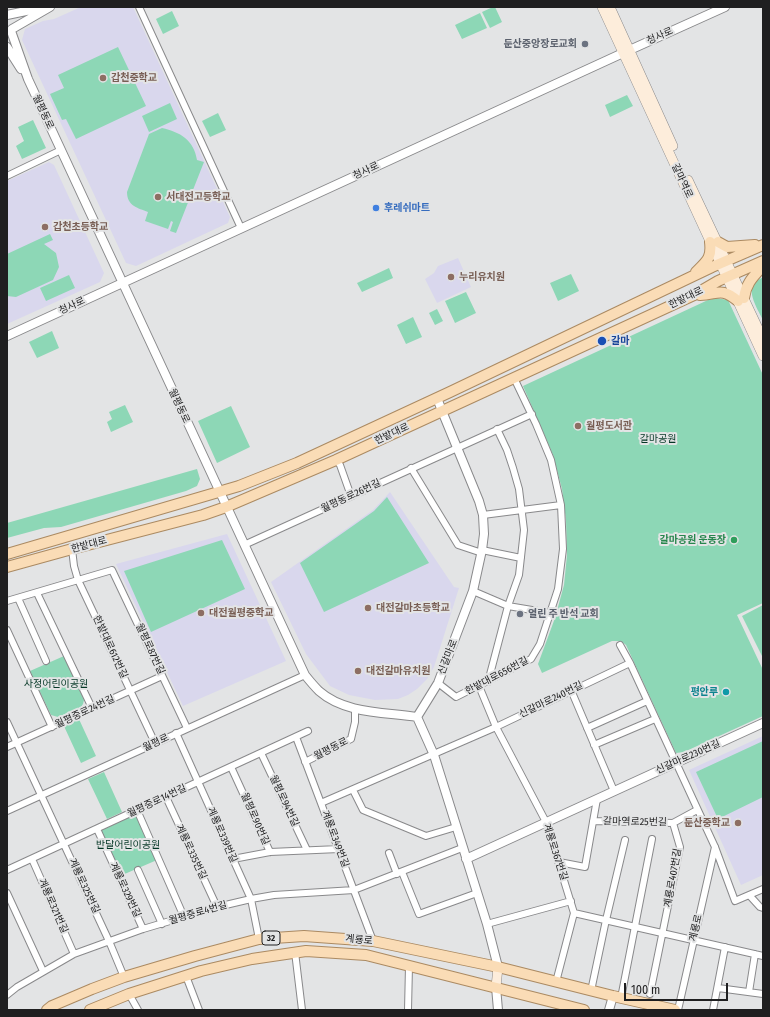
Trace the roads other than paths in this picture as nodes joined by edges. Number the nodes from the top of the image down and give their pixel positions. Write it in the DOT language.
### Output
graph roads {
  1 [pos="45,7"];
  2 [pos="50,7"];
  3 [pos="139,7"];
  4 [pos="602,7"];
  5 [pos="610,7"];
  6 [pos="725,7"];
  7 [pos="7,15"];
  8 [pos="10,31"];
  9 [pos="7,47"];
  10 [pos="626,51"];
  11 [pos="28,79"];
  12 [pos="61,150"];
  13 [pos="7,176"];
  14 [pos="241,228"];
  15 [pos="714,242"];
  16 [pos="763,245"];
  17 [pos="763,261"];
  18 [pos="724,262"];
  19 [pos="763,266"];
  20 [pos="730,276"];
  21 [pos="686,280"];
  22 [pos="122,283"];
  23 [pos="694,295"];
  24 [pos="741,300"];
  25 [pos="7,336"];
  26 [pos="763,339"];
  27 [pos="763,356"];
  28 [pos="514,378"];
  29 [pos="437,398"];
  30 [pos="442,411"];
  31 [pos="532,414"];
  32 [pos="497,429"];
  33 [pos="457,447"];
  34 [pos="336,460"];
  35 [pos="411,468"];
  36 [pos="219,492"];
  37 [pos="351,496"];
  38 [pos="561,505"];
  39 [pos="226,507"];
  40 [pos="522,511"];
  41 [pos="483,515"];
  42 [pos="244,545"];
  43 [pos="72,549"];
  44 [pos="482,551"];
  45 [pos="7,554"];
  46 [pos="521,558"];
  47 [pos="7,567"];
  48 [pos="78,580"];
  49 [pos="473,591"];
  50 [pos="37,592"];
  51 [pos="18,598"];
  52 [pos="7,601"];
  53 [pos="508,606"];
  54 [pos="550,613"];
  55 [pos="7,630"];
  56 [pos="620,645"];
  57 [pos="46,661"];
  58 [pos="630,663"];
  59 [pos="304,674"];
  60 [pos="162,676"];
  61 [pos="488,682"];
  62 [pos="438,683"];
  63 [pos="479,686"];
  64 [pos="130,690"];
  65 [pos="570,690"];
  66 [pos="647,701"];
  67 [pos="92,708"];
  68 [pos="355,709"];
  69 [pos="417,717"];
  70 [pos="656,719"];
  71 [pos="7,722"];
  72 [pos="763,723"];
  73 [pos="52,727"];
  74 [pos="496,727"];
  75 [pos="187,728"];
  76 [pos="586,728"];
  77 [pos="308,731"];
  78 [pos="176,734"];
  79 [pos="296,737"];
  80 [pos="16,743"];
  81 [pos="155,743"];
  82 [pos="594,745"];
  83 [pos="7,748"];
  84 [pos="261,753"];
  85 [pos="434,755"];
  86 [pos="305,762"];
  87 [pos="676,763"];
  88 [pos="231,767"];
  89 [pos="198,782"];
  90 [pos="353,790"];
  91 [pos="614,791"];
  92 [pos="41,796"];
  93 [pos="166,797"];
  94 [pos="597,799"];
  95 [pos="321,803"];
  96 [pos="137,810"];
  97 [pos="697,810"];
  98 [pos="7,811"];
  99 [pos="593,821"];
  100 [pos="546,822"];
  101 [pos="673,823"];
  102 [pos="456,827"];
  103 [pos="97,829"];
  104 [pos="652,839"];
  105 [pos="625,840"];
  106 [pos="64,844"];
  107 [pos="715,847"];
  108 [pos="462,848"];
  109 [pos="338,849"];
  110 [pos="307,850"];
  111 [pos="270,852"];
  112 [pos="389,854"];
  113 [pos="32,858"];
  114 [pos="234,859"];
  115 [pos="466,859"];
  116 [pos="559,862"];
  117 [pos="7,870"];
  118 [pos="138,870"];
  119 [pos="399,873"];
  120 [pos="354,890"];
  121 [pos="763,890"];
  122 [pos="477,893"];
  123 [pos="7,894"];
  124 [pos="750,896"];
  125 [pos="251,899"];
  126 [pos="570,900"];
  127 [pos="217,907"];
  128 [pos="763,908"];
  129 [pos="574,913"];
  130 [pos="184,917"];
  131 [pos="606,920"];
  132 [pos="162,924"];
  133 [pos="487,924"];
  134 [pos="635,927"];
  135 [pos="143,929"];
  136 [pos="662,933"];
  137 [pos="259,939"];
  138 [pos="693,940"];
  139 [pos="109,941"];
  140 [pos="374,941"];
  141 [pos="725,947"];
  142 [pos="295,952"];
  143 [pos="74,954"];
  144 [pos="755,954"];
  145 [pos="763,956"];
  146 [pos="409,966"];
  147 [pos="498,967"];
  148 [pos="43,971"];
  149 [pos="186,976"];
  150 [pos="124,977"];
  151 [pos="556,982"];
  152 [pos="496,987"];
  153 [pos="718,988"];
  154 [pos="592,991"];
  155 [pos="749,992"];
  156 [pos="129,994"];
  157 [pos="650,994"];
  158 [pos="763,994"];
  159 [pos="7,995"];
  160 [pos="617,997"];
  161 [pos="47,1010"];
  162 [pos="90,1010"];
  163 [pos="138,1010"];
  164 [pos="200,1010"];
  165 [pos="302,1010"];
  166 [pos="408,1010"];
  167 [pos="498,1010"];
  168 [pos="584,1010"];
  169 [pos="609,1010"];
  170 [pos="675,1010"];
  171 [pos="678,1010"];
  172 [pos="713,1010"];
  1 -- 7 [label="street"];
  2 -- 8 [label="street"];
  3 -- 14 [label="street"];
  4 -- 10 [label="main road, 갈마역로"];
  5 -- 10 [label="main road, 갈마역로"];
  6 -- 10 [label="street, 청사로"];
  7 -- 8 [label="street"];
  8 -- 11 [label="street"];
  9 -- 11 [label="street"];
  10 -- 14 [label="street, 청사로"];
  10 -- 15 [label="main road, 갈마역로"];
  11 -- 12 [label="street, 월평동로"];
  12 -- 13 [label="street"];
  12 -- 22 [label="street, 월평동로"];
  14 -- 22 [label="street, 청사로"];
  15 -- 16 [label="main road"];
  15 -- 18 [label="main road, 갈마역로"];
  15 -- 21 [label="main road"];
  16 -- 18 [label="main road, 한밭대로"];
  17 -- 20 [label="main road, 한밭대로"];
  18 -- 20 [label="main road, 갈마역로"];
  18 -- 21 [label="main road, 한밭대로"];
  19 -- 24 [label="main road"];
  20 -- 23 [label="main road, 한밭대로"];
  20 -- 24 [label="main road, 갈마역로"];
  21 -- 29 [label="main road, 한밭대로"];
  22 -- 25 [label="street, 청사로"];
  22 -- 36 [label="street, 월평동로"];
  23 -- 24 [label="main road"];
  23 -- 28 [label="main road, 한밭대로"];
  24 -- 26 [label="main road, 갈마역로"];
  24 -- 27 [label="main road, 갈마역로"];
  28 -- 30 [label="main road, 한밭대로"];
  28 -- 31 [label="street, 한밭대로656번길"];
  29 -- 30 [label="street, 신갈마로"];
  29 -- 36 [label="main road, 한밭대로"];
  30 -- 33 [label="street, 신갈마로"];
  30 -- 34 [label="main road, 한밭대로"];
  31 -- 32 [label="street, 월평동로26번길"];
  31 -- 38 [label="street, 한밭대로656번길"];
  32 -- 33 [label="street, 월평동로26번길"];
  32 -- 40 [label="street"];
  33 -- 35 [label="street, 월평동로26번길"];
  33 -- 41 [label="street, 신갈마로"];
  34 -- 37 [label="street"];
  34 -- 39 [label="main road, 한밭대로"];
  35 -- 37 [label="street, 월평동로26번길"];
  35 -- 44 [label="street"];
  36 -- 39 [label="street, 월평동로"];
  36 -- 45 [label="main road, 한밭대로"];
  37 -- 42 [label="street, 월평동로26번길"];
  38 -- 40 [label="street"];
  38 -- 54 [label="street, 한밭대로656번길"];
  39 -- 42 [label="street, 월평동로"];
  39 -- 43 [label="main road, 한밭대로"];
  40 -- 41 [label="street"];
  40 -- 46 [label="street"];
  41 -- 44 [label="street, 신갈마로"];
  42 -- 59 [label="street, 월평동로"];
  43 -- 47 [label="main road, 한밭대로"];
  43 -- 48 [label="street, 한밭대로612번길"];
  44 -- 46 [label="street"];
  44 -- 49 [label="street, 신갈마로"];
  46 -- 53 [label="street"];
  48 -- 50 [label="street"];
  48 -- 60 [label="street, 월평로87번길"];
  48 -- 64 [label="street, 한밭대로612번길"];
  49 -- 53 [label="street"];
  49 -- 62 [label="street, 신갈마로"];
  50 -- 51 [label="street"];
  50 -- 67 [label="street"];
  51 -- 52 [label="street"];
  51 -- 57 [label="street"];
  53 -- 54 [label="street"];
  53 -- 61 [label="street"];
  54 -- 61 [label="street, 한밭대로656번길"];
  55 -- 73 [label="street"];
  56 -- 58 [label="street"];
  58 -- 65 [label="street, 신갈마로240번길"];
  58 -- 66 [label="street"];
  59 -- 68 [label="street, 월평동로"];
  59 -- 75 [label="street, 월평로"];
  60 -- 64 [label="street, 월평중로24번길"];
  60 -- 75 [label="street, 월평로87번길"];
  61 -- 63 [label="street, 한밭대로656번길"];
  62 -- 63 [label="street, 한밭대로656번길"];
  62 -- 69 [label="street, 신갈마로"];
  63 -- 74 [label="street, 계룡로367번길"];
  64 -- 67 [label="street, 월평중로24번길"];
  64 -- 81 [label="street, 한밭대로612번길"];
  65 -- 74 [label="street, 신갈마로240번길"];
  65 -- 76 [label="street"];
  66 -- 70 [label="street"];
  66 -- 76 [label="street"];
  67 -- 73 [label="street, 월평중로24번길"];
  68 -- 69 [label="street, 월평동로"];
  68 -- 86 [label="street, 월평동로"];
  69 -- 85 [label="street"];
  70 -- 82 [label="street"];
  70 -- 87 [label="street"];
  71 -- 80 [label="street, 계룡로325번길"];
  72 -- 87 [label="street, 신갈마로230번길"];
  73 -- 80 [label="street, 월평중로24번길"];
  74 -- 85 [label="street, 신갈마로240번길"];
  74 -- 100 [label="street, 계룡로367번길"];
  75 -- 78 [label="street, 월평로"];
  76 -- 82 [label="street"];
  77 -- 79 [label="street, 월평중로14번길"];
  78 -- 81 [label="street, 월평로"];
  78 -- 89 [label="street, 계룡로339번길"];
  79 -- 84 [label="street, 월평중로14번길"];
  79 -- 86 [label="street, 계룡로349번길"];
  80 -- 83 [label="street, 월평중로24번길"];
  80 -- 92 [label="street, 계룡로325번길"];
  81 -- 92 [label="street, 월평로"];
  82 -- 91 [label="street"];
  84 -- 88 [label="street, 월평중로14번길"];
  84 -- 110 [label="street, 월평로94번길"];
  85 -- 90 [label="street"];
  85 -- 102 [label="street"];
  86 -- 95 [label="street, 계룡로349번길"];
  87 -- 91 [label="street, 신갈마로230번길"];
  87 -- 97 [label="street"];
  88 -- 89 [label="street, 월평중로14번길"];
  88 -- 111 [label="street, 월평로90번길"];
  89 -- 93 [label="street, 월평중로14번길"];
  89 -- 114 [label="street, 계룡로339번길"];
  90 -- 95 [label="street"];
  90 -- 102 [label="street"];
  91 -- 94 [label="street, 신갈마로230번길"];
  92 -- 98 [label="street, 월평로"];
  92 -- 106 [label="street, 계룡로325번길"];
  93 -- 96 [label="street, 월평중로14번길"];
  93 -- 127 [label="street, 계룡로335번길"];
  94 -- 99 [label="street"];
  94 -- 100 [label="street, 신갈마로230번길"];
  95 -- 109 [label="street, 계룡로349번길"];
  96 -- 103 [label="street, 월평중로14번길"];
  96 -- 130 [label="street"];
  97 -- 101 [label="street, 갈마역로25번길"];
  97 -- 107 [label="street"];
  99 -- 101 [label="street, 갈마역로25번길"];
  99 -- 116 [label="street"];
  100 -- 115 [label="street, 신갈마로230번길"];
  100 -- 116 [label="street, 계룡로367번길"];
  101 -- 136 [label="street, 계룡로407번길"];
  102 -- 108 [label="street"];
  103 -- 106 [label="street, 월평중로14번길"];
  103 -- 135 [label="street, 계룡로329번길"];
  104 -- 134 [label="street"];
  105 -- 131 [label="street"];
  106 -- 113 [label="street, 월평중로14번길"];
  106 -- 139 [label="street, 계룡로325번길"];
  107 -- 124 [label="street"];
  107 -- 138 [label="street, 계룡로"];
  108 -- 115 [label="street"];
  108 -- 119 [label="street, 월평중로4번길"];
  109 -- 110 [label="street, 월평로90번길"];
  109 -- 120 [label="street, 계룡로349번길"];
  110 -- 111 [label="street, 월평로90번길"];
  111 -- 114 [label="street"];
  112 -- 119 [label="street"];
  113 -- 117 [label="street, 월평중로14번길"];
  113 -- 143 [label="street, 계룡로321번길"];
  114 -- 125 [label="street, 계룡로339번길"];
  115 -- 122 [label="street"];
  116 -- 126 [label="street, 계룡로367번길"];
  118 -- 132 [label="street"];
  119 -- 120 [label="street, 월평중로4번길"];
  119 -- 122 [label="street"];
  120 -- 125 [label="street, 월평중로4번길"];
  120 -- 140 [label="street, 계룡로349번길"];
  121 -- 124 [label="street"];
  122 -- 133 [label="street"];
  123 -- 148 [label="street"];
  124 -- 128 [label="street"];
  125 -- 127 [label="street, 월평중로4번길"];
  125 -- 137 [label="street, 계룡로339번길"];
  126 -- 129 [label="street, 계룡로367번길"];
  126 -- 133 [label="street"];
  127 -- 130 [label="street, 월평중로4번길"];
  129 -- 131 [label="street"];
  129 -- 151 [label="street"];
  130 -- 132 [label="street, 월평중로4번길"];
  131 -- 134 [label="street"];
  131 -- 154 [label="street"];
  132 -- 135 [label="street, 월평중로4번길"];
  133 -- 147 [label="street"];
  134 -- 136 [label="street"];
  134 -- 160 [label="street"];
  135 -- 139 [label="street, 월평중로4번길"];
  136 -- 138 [label="street"];
  136 -- 157 [label="street, 계룡로407번길"];
  137 -- 140 [label="main road, 계룡로 / 32"];
  137 -- 150 [label="main road, 계룡로 / 32"];
  138 -- 141 [label="street"];
  138 -- 171 [label="street, 계룡로"];
  139 -- 143 [label="street, 월평중로4번길"];
  139 -- 150 [label="street, 계룡로325번길"];
  140 -- 147 [label="main road, 계룡로 / 32"];
  141 -- 144 [label="street"];
  141 -- 153 [label="street"];
  142 -- 146 [label="main road, 계룡로 / 32"];
  142 -- 149 [label="main road, 계룡로 / 32"];
  142 -- 165 [label="street"];
  143 -- 148 [label="street, 월평중로4번길"];
  144 -- 145 [label="street"];
  144 -- 155 [label="street"];
  146 -- 152 [label="main road, 계룡로 / 32"];
  146 -- 166 [label="street"];
  147 -- 151 [label="main road, 계룡로 / 32"];
  147 -- 152 [label="main road"];
  148 -- 159 [label="street, 월평중로4번길"];
  149 -- 156 [label="main road, 계룡로 / 32"];
  149 -- 164 [label="street"];
  150 -- 161 [label="main road, 계룡로 / 32"];
  151 -- 154 [label="main road, 계룡로 / 32"];
  152 -- 167 [label="street"];
  152 -- 168 [label="main road, 계룡로 / 32"];
  153 -- 155 [label="street"];
  153 -- 172 [label="street"];
  154 -- 160 [label="main road, 계룡로 / 32"];
  155 -- 158 [label="street"];
  156 -- 162 [label="main road, 계룡로 / 32"];
  156 -- 163 [label="street"];
  160 -- 169 [label="street"];
  160 -- 170 [label="main road, 계룡로 / 32"];
}
